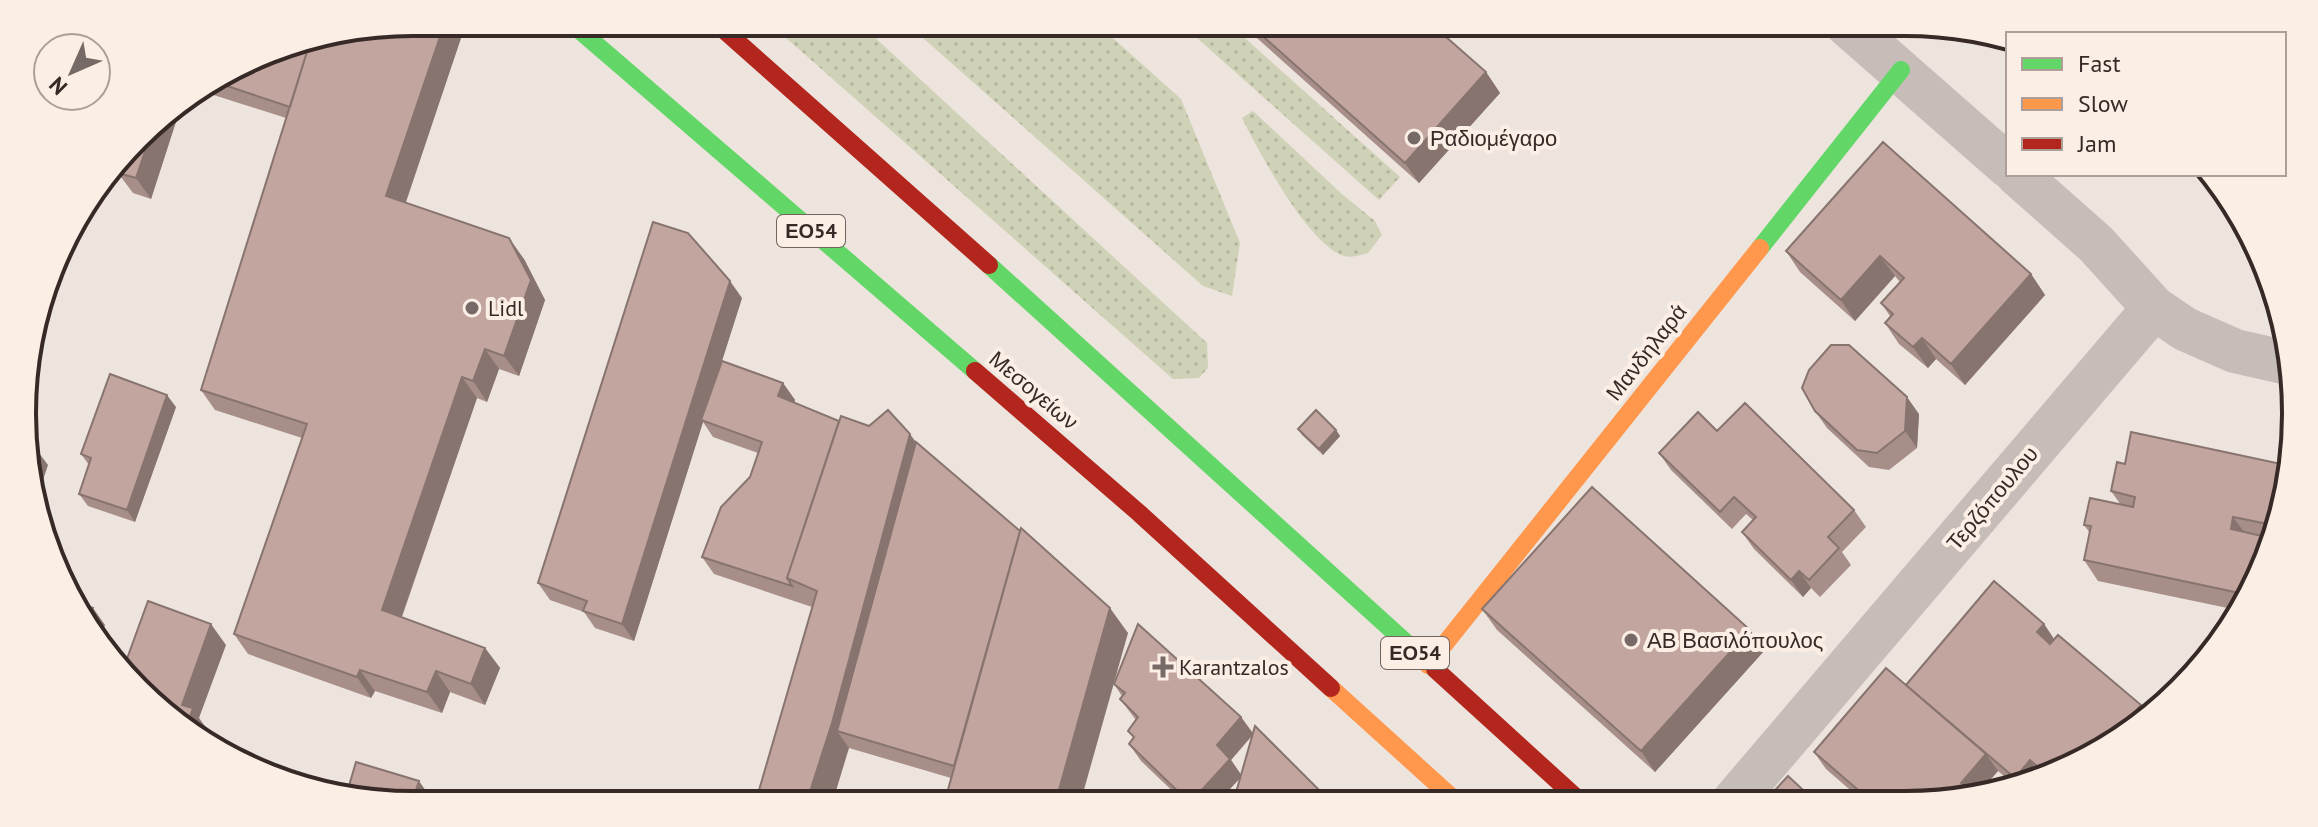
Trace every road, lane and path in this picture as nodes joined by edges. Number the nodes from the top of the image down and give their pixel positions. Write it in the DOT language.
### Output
graph roads {
  1 [pos="585,36"];
  2 [pos="731,36"];
  3 [pos="1861,36"];
  4 [pos="1901,70"];
  5 [pos="2006,164"];
  6 [pos="2019,176"];
  7 [pos="2154,308"];
  8 [pos="2278,361"];
  9 [pos="1428,665"];
  10 [pos="1445,791"];
  11 [pos="1569,791"];
  12 [pos="1742,791"];
  1 -- 10 [label="main road, Μεσογείων / ΕΟ54"];
  2 -- 9 [label="main road, ΕΟ54"];
  3 -- 4 [label="street"];
  4 -- 5 [label="street"];
  4 -- 9 [label="main road, Μανδηλαρά"];
  6 -- 7 [label="street"];
  7 -- 8 [label="street"];
  7 -- 12 [label="street, Τερζόπουλου"];
  9 -- 11 [label="main road, ΕΟ54"];
}
